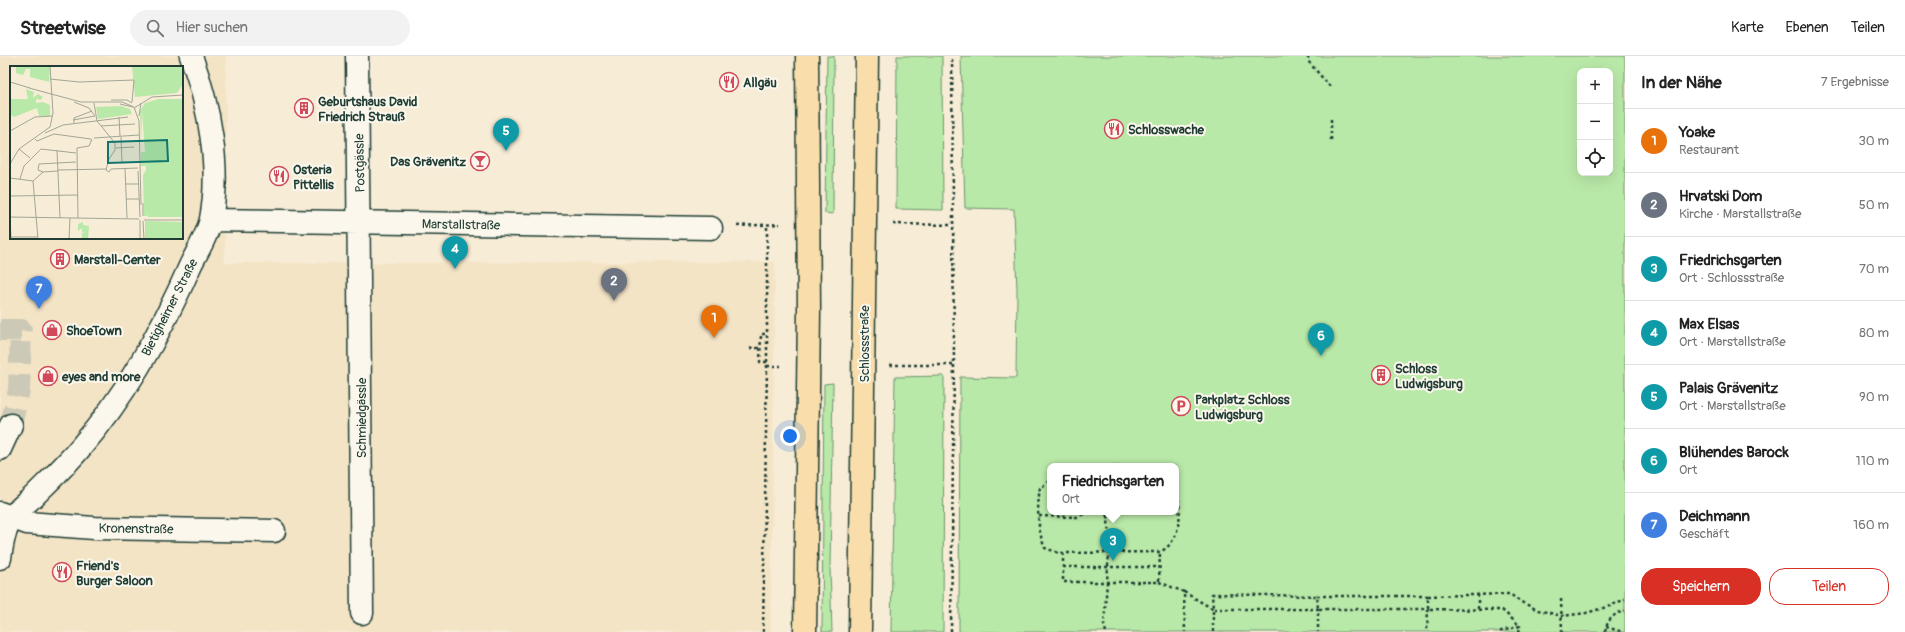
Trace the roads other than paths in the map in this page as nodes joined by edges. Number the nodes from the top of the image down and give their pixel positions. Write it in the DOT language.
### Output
graph roads {
  1 [pos="192,56"];
  2 [pos="358,56"];
  3 [pos="807,56"];
  4 [pos="867,56"];
  5 [pos="211,220"];
  6 [pos="359,223"];
  7 [pos="711,228"];
  8 [pos="11,425"];
  9 [pos="0,449"];
  10 [pos="6,515"];
  11 [pos="274,531"];
  12 [pos="0,558"];
  13 [pos="362,613"];
  14 [pos="804,632"];
  15 [pos="860,632"];
  1 -- 5 [label="street, Bietigheimer Straße"];
  2 -- 6 [label="street, Postgässle"];
  3 -- 14 [label="main road"];
  4 -- 15 [label="main road, Schlossstraße"];
  5 -- 6 [label="street, Marstallstraße"];
  5 -- 10 [label="street, Bietigheimer Straße"];
  6 -- 7 [label="street, Marstallstraße"];
  6 -- 13 [label="street, Schmiedgässle"];
  8 -- 9 [label="street"];
  10 -- 11 [label="street, Kronenstraße"];
  10 -- 12 [label="street"];
}
